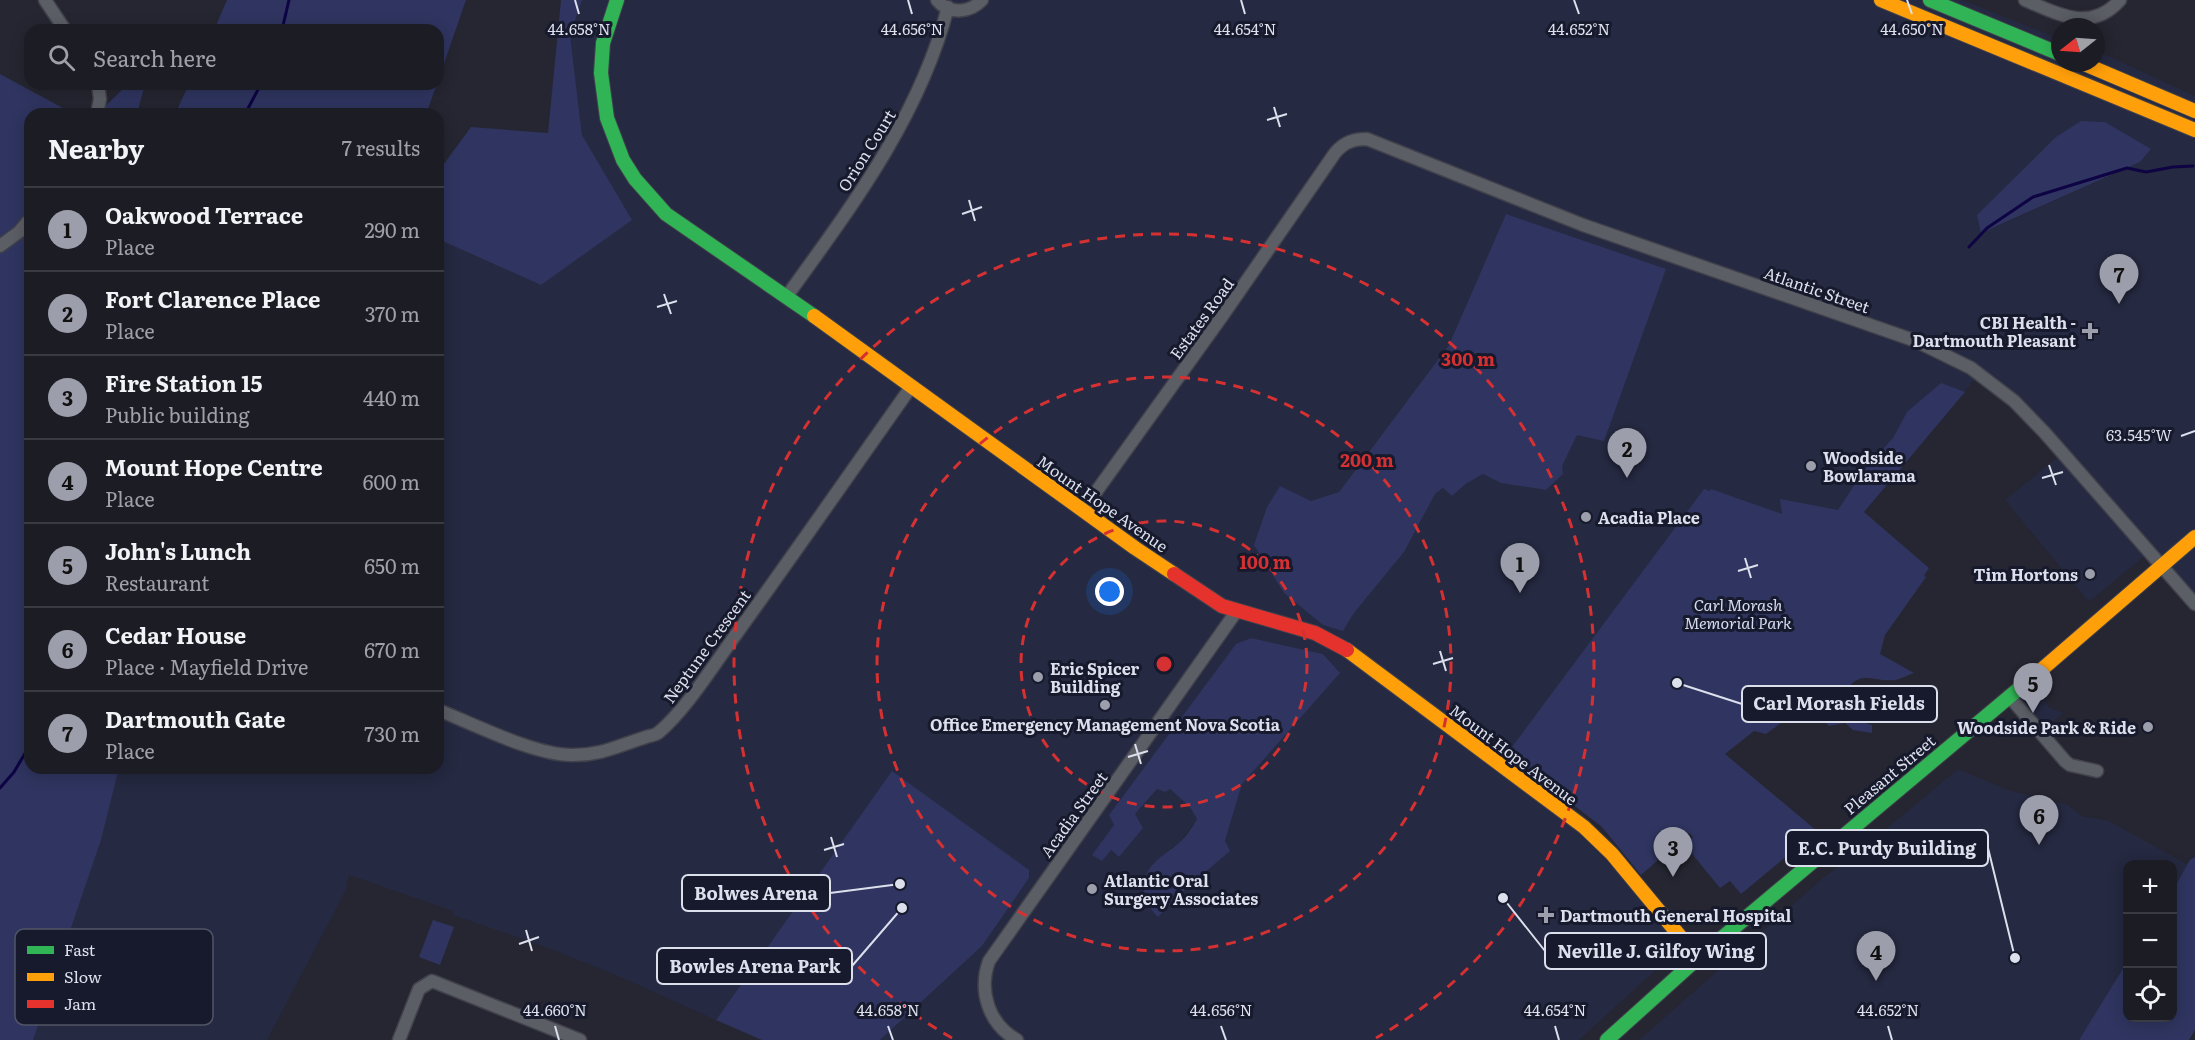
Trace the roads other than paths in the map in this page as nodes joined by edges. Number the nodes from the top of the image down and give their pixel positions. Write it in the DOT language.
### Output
graph roads {
  1 [pos="45,0"];
  2 [pos="617,0"];
  3 [pos="937,0"];
  4 [pos="982,0"];
  5 [pos="1881,0"];
  6 [pos="1930,0"];
  7 [pos="2025,0"];
  8 [pos="2120,0"];
  9 [pos="948,8"];
  10 [pos="61,24"];
  11 [pos="2051,50"];
  12 [pos="2103,72"];
  13 [pos="99,90"];
  14 [pos="99,108"];
  15 [pos="2195,111"];
  16 [pos="2195,130"];
  17 [pos="1344,144"];
  18 [pos="24,226"];
  19 [pos="0,246"];
  20 [pos="787,296"];
  21 [pos="911,387"];
  22 [pos="1083,510"];
  23 [pos="2195,537"];
  24 [pos="2161,566"];
  25 [pos="2195,604"];
  26 [pos="1236,612"];
  27 [pos="2009,696"];
  28 [pos="444,712"];
  29 [pos="2097,771"];
  30 [pos="1698,958"];
  31 [pos="399,1040"];
  32 [pos="580,1040"];
  33 [pos="1017,1040"];
  34 [pos="1607,1040"];
  1 -- 10 [label="street"];
  2 -- 20 [label="main road, Mount Hope Avenue"];
  3 -- 9 [label="street"];
  4 -- 9 [label="street"];
  5 -- 16 [label="main road"];
  6 -- 11 [label="main road"];
  7 -- 8 [label="street"];
  9 -- 20 [label="street, Orion Court"];
  12 -- 15 [label="main road"];
  13 -- 14 [label="street"];
  17 -- 22 [label="street, Estates Road"];
  17 -- 24 [label="street, Atlantic Street"];
  18 -- 19 [label="street"];
  20 -- 21 [label="main road, Mount Hope Avenue"];
  21 -- 22 [label="main road, Mount Hope Avenue"];
  21 -- 28 [label="street, Neptune Crescent"];
  22 -- 26 [label="main road, Mount Hope Avenue"];
  23 -- 24 [label="main road, Pleasant Street"];
  24 -- 25 [label="street, Atlantic Street"];
  24 -- 27 [label="main road, Pleasant Street"];
  26 -- 30 [label="main road, Mount Hope Avenue"];
  26 -- 33 [label="street, Acadia Street"];
  27 -- 29 [label="street"];
  27 -- 30 [label="main road, Pleasant Street"];
  30 -- 34 [label="main road, Pleasant Street"];
  31 -- 32 [label="street"];
}
